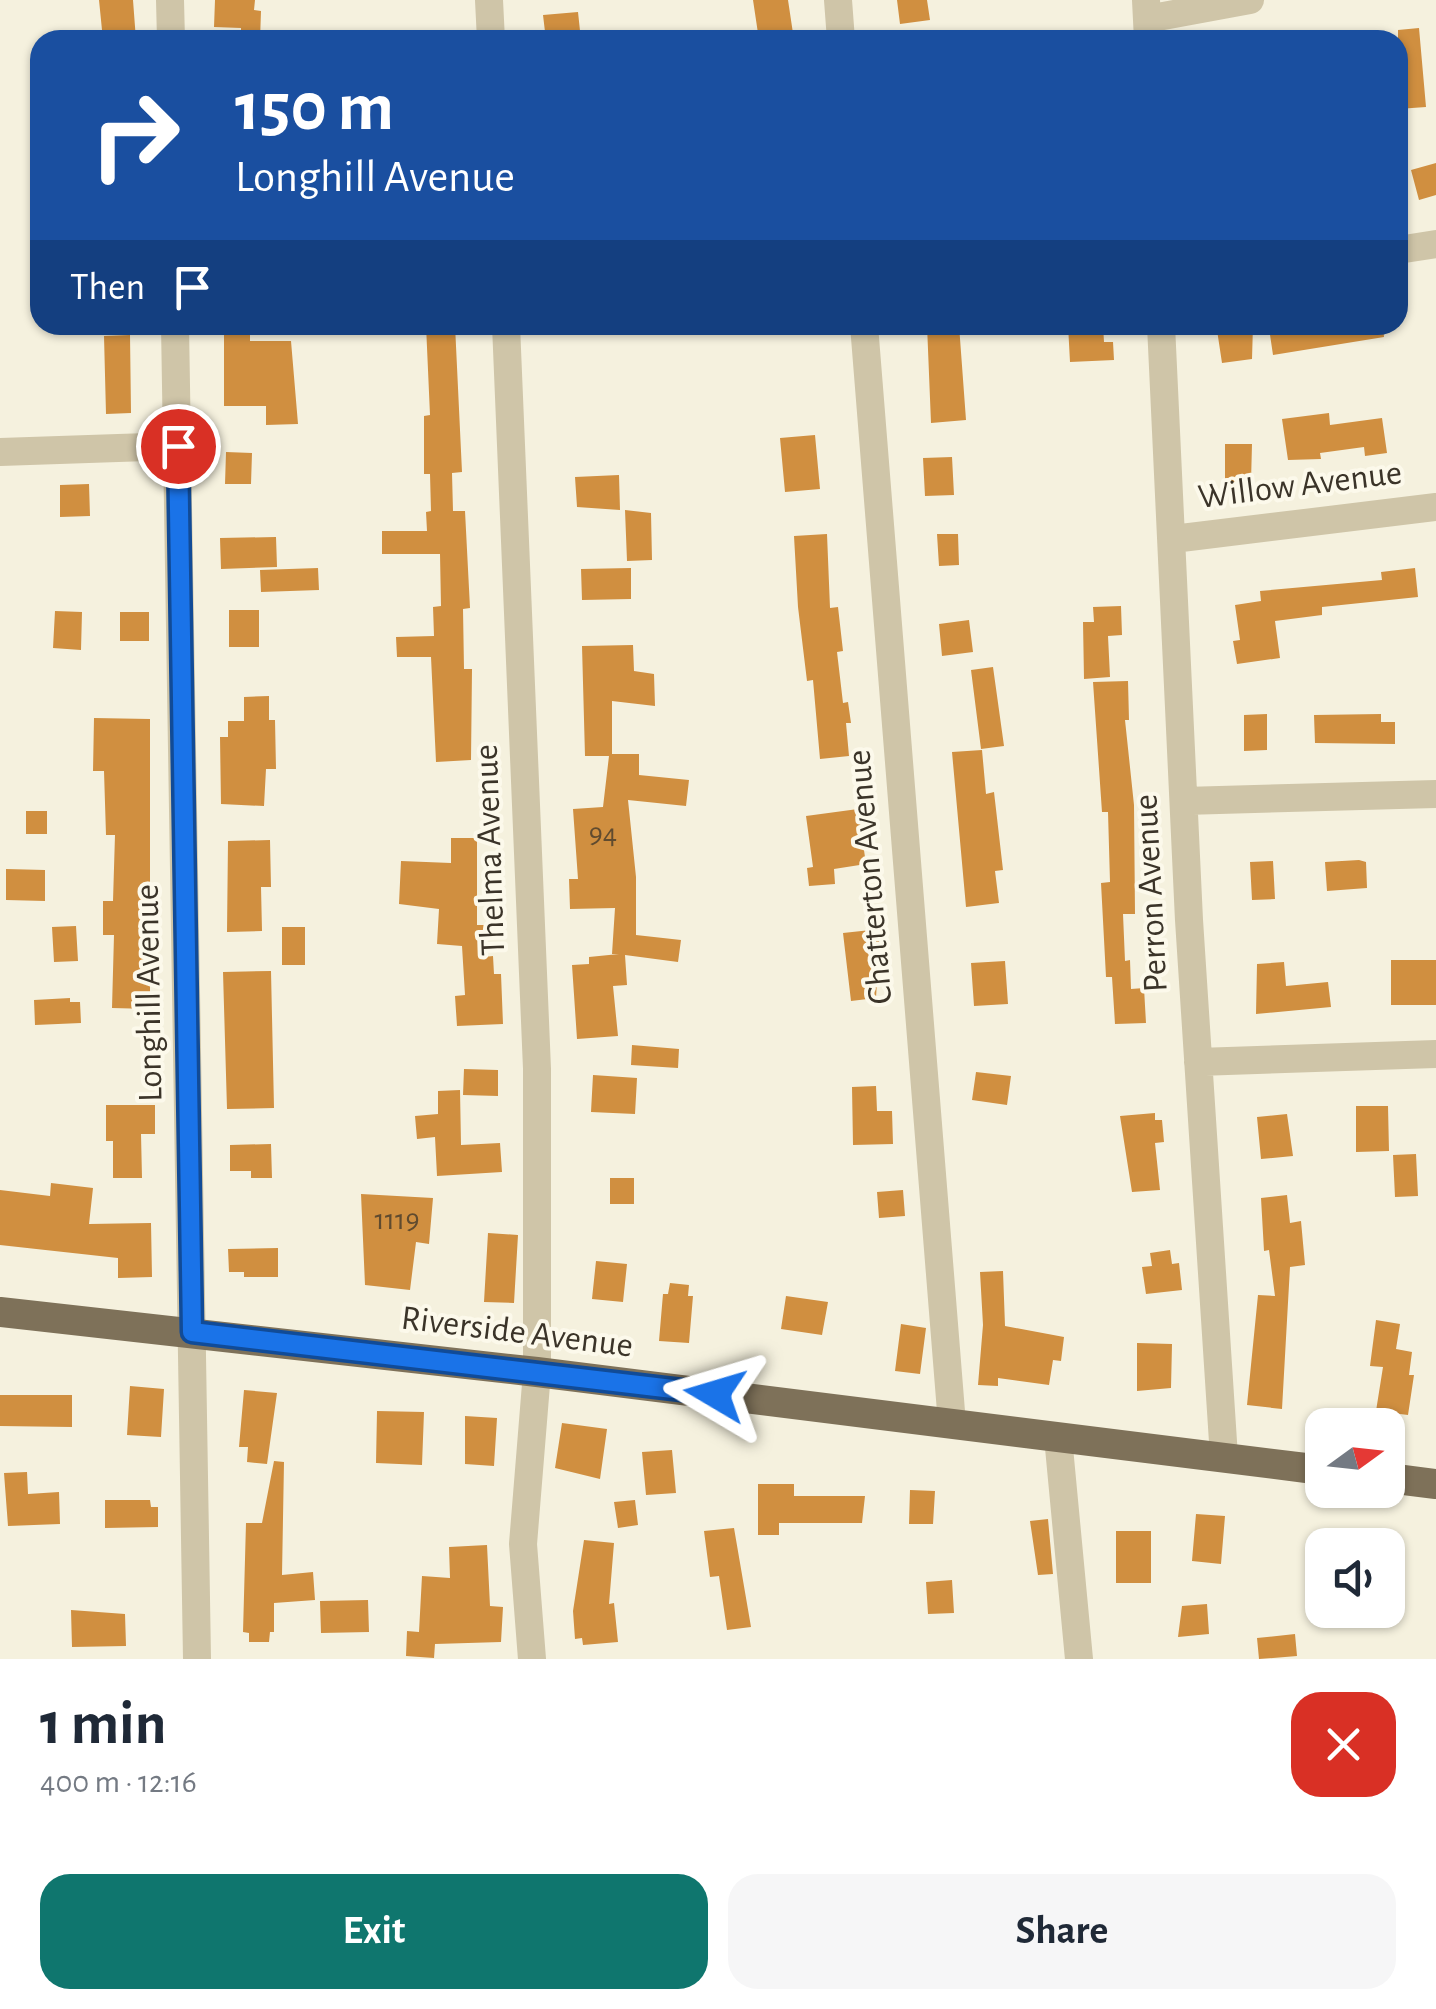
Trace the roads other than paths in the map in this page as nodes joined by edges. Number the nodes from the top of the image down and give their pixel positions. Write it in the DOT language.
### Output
graph roads {
  1 [pos="170,0"];
  2 [pos="489,0"];
  3 [pos="838,0"];
  4 [pos="1250,0"];
  5 [pos="1147,20"];
  6 [pos="171,30"];
  7 [pos="490,30"];
  8 [pos="840,30"];
  9 [pos="1436,244"];
  10 [pos="1408,248"];
  11 [pos="176,335"];
  12 [pos="506,335"];
  13 [pos="865,335"];
  14 [pos="1162,335"];
  15 [pos="178,446"];
  16 [pos="0,452"];
  17 [pos="1436,507"];
  18 [pos="1173,538"];
  19 [pos="1436,794"];
  20 [pos="1184,801"];
  21 [pos="1436,1054"];
  22 [pos="1198,1062"];
  23 [pos="0,1312"];
  24 [pos="192,1332"];
  25 [pos="537,1372"];
  26 [pos="952,1424"];
  27 [pos="1058,1437"];
  28 [pos="1224,1457"];
  29 [pos="1305,1468"];
  30 [pos="1405,1480"];
  31 [pos="1436,1484"];
  32 [pos="197,1659"];
  33 [pos="532,1659"];
  34 [pos="1079,1659"];
  1 -- 6 [label="street"];
  2 -- 7 [label="street"];
  3 -- 8 [label="street"];
  4 -- 5 [label="street"];
  9 -- 10 [label="street"];
  11 -- 15 [label="street, Longhill Avenue"];
  12 -- 25 [label="street, Thelma Avenue"];
  13 -- 26 [label="street, Chatterton Avenue"];
  14 -- 18 [label="street, Perron Avenue"];
  15 -- 16 [label="street"];
  15 -- 24 [label="street, Longhill Avenue"];
  17 -- 18 [label="street, Willow Avenue"];
  18 -- 20 [label="street, Perron Avenue"];
  19 -- 20 [label="street"];
  20 -- 22 [label="street, Perron Avenue"];
  21 -- 22 [label="street"];
  22 -- 28 [label="street, Perron Avenue"];
  23 -- 24 [label="main road, Riverside Avenue"];
  24 -- 25 [label="main road, Riverside Avenue"];
  24 -- 32 [label="street, Longhill Avenue"];
  25 -- 26 [label="main road, Riverside Avenue"];
  25 -- 33 [label="street, Thelma Avenue"];
  26 -- 27 [label="main road, Riverside Avenue"];
  27 -- 28 [label="main road, Riverside Avenue"];
  27 -- 34 [label="street"];
  28 -- 29 [label="main road, Riverside Avenue"];
  30 -- 31 [label="main road"];
}
